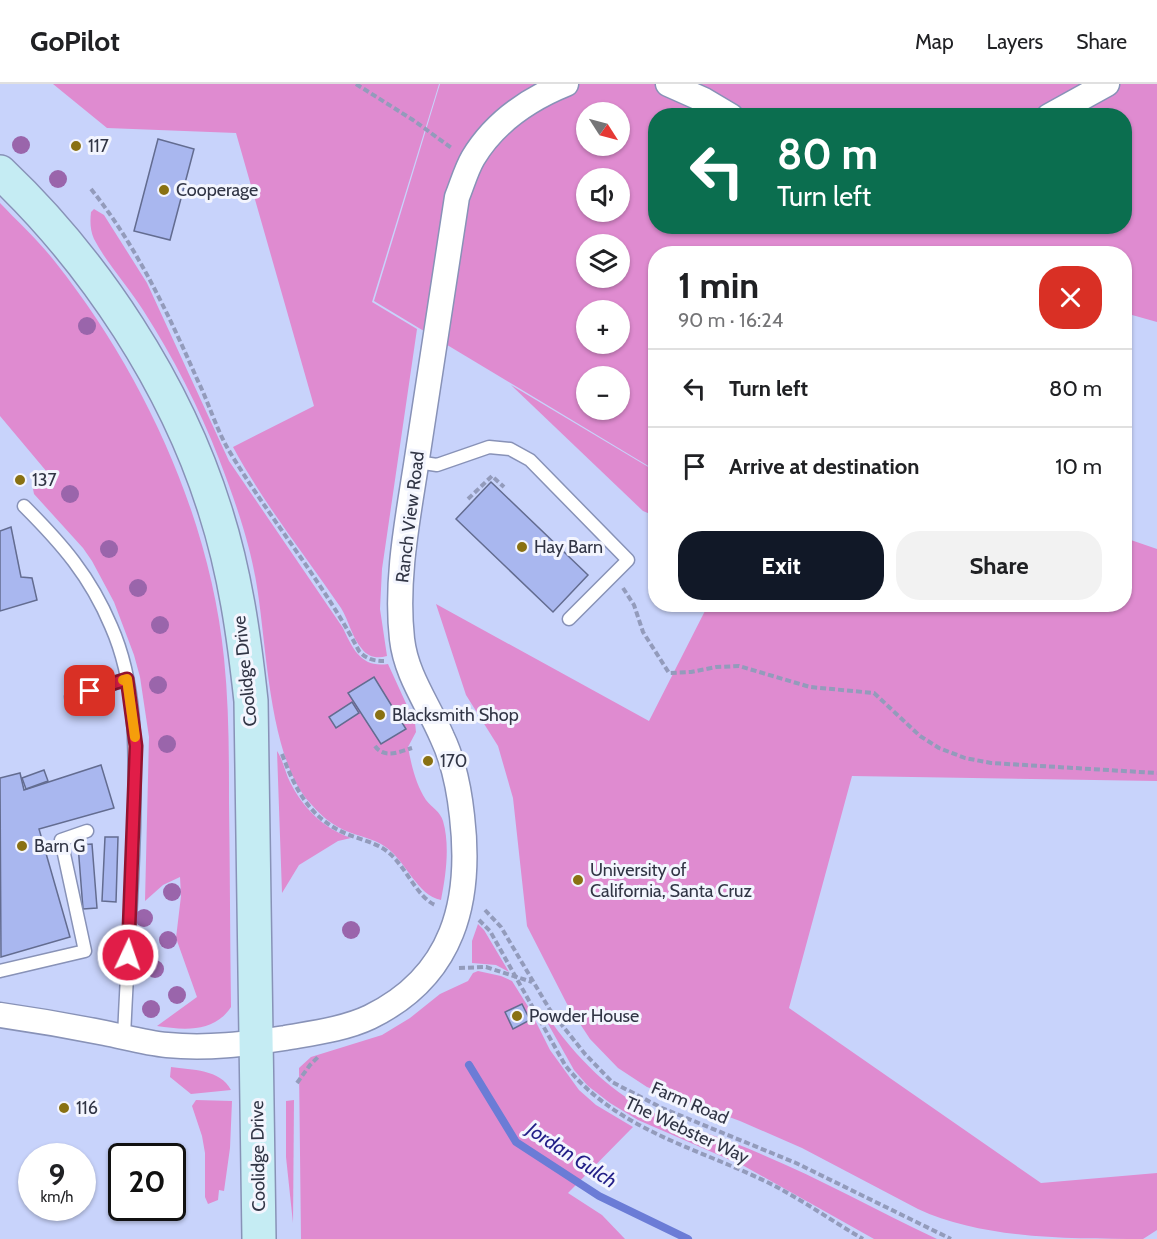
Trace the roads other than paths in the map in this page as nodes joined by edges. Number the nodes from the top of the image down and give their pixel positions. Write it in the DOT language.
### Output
graph roads {
  1 [pos="566,84"];
  2 [pos="668,84"];
  3 [pos="1107,84"];
  4 [pos="718,108"];
  5 [pos="1064,108"];
  6 [pos="0,172"];
  7 [pos="417,462"];
  8 [pos="24,506"];
  9 [pos="569,619"];
  10 [pos="127,679"];
  11 [pos="71,697"];
  12 [pos="87,831"];
  13 [pos="0,971"];
  14 [pos="0,1015"];
  15 [pos="124,1037"];
  16 [pos="256,1042"];
  17 [pos="259,1239"];
  1 -- 7 [label="street, Ranch View Road"];
  2 -- 4 [label="street"];
  3 -- 5 [label="street"];
  6 -- 16 [label="main road, Coolidge Drive"];
  7 -- 9 [label="lane"];
  7 -- 16 [label="street, Ranch View Road"];
  8 -- 10 [label="lane"];
  10 -- 11 [label="lane"];
  10 -- 15 [label="lane"];
  12 -- 13 [label="lane"];
  14 -- 15 [label="street, Ranch View Road"];
  15 -- 16 [label="street, Ranch View Road"];
  16 -- 17 [label="main road, Coolidge Drive"];
}
